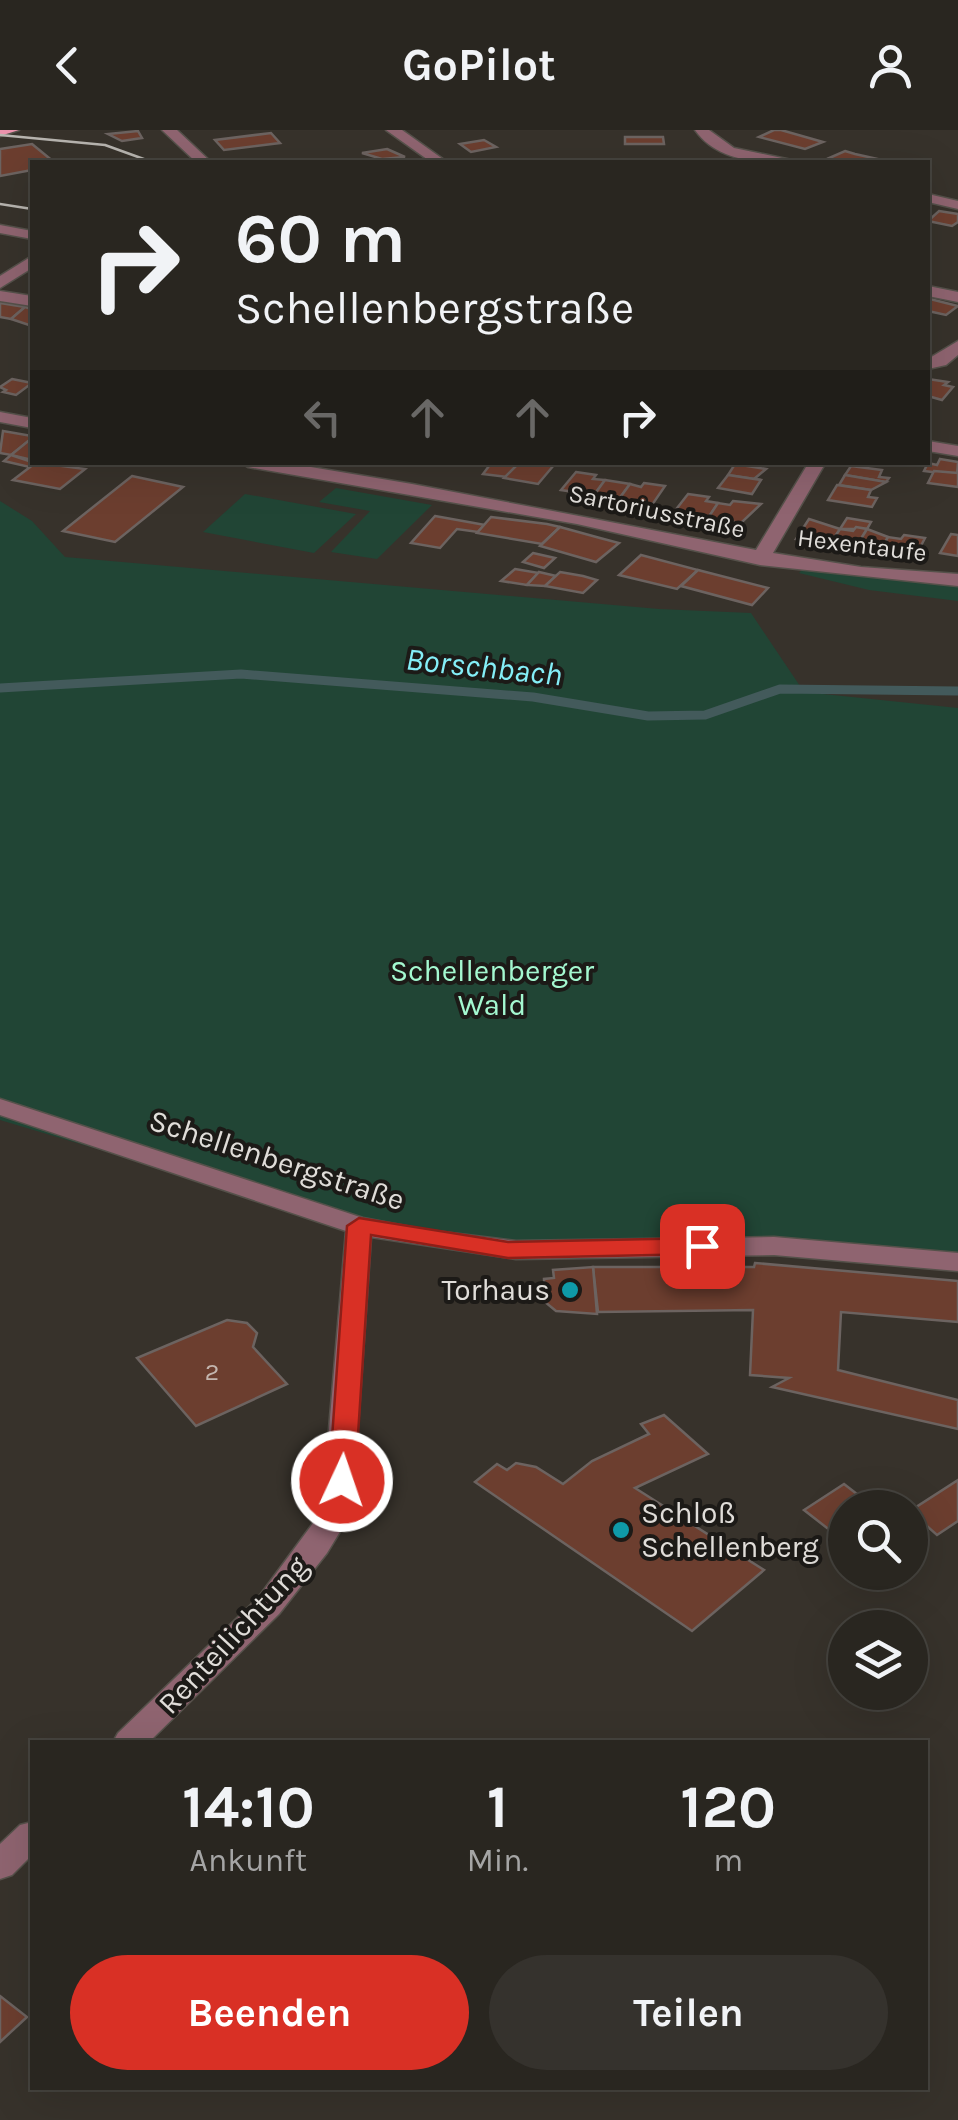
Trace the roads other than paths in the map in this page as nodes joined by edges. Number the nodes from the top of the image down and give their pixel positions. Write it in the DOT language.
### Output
graph roads {
  1 [pos="12,130"];
  2 [pos="169,130"];
  3 [pos="394,130"];
  4 [pos="702,130"];
  5 [pos="0,132"];
  6 [pos="726,157"];
  7 [pos="202,160"];
  8 [pos="437,160"];
  9 [pos="767,160"];
  10 [pos="930,198"];
  11 [pos="958,205"];
  12 [pos="0,229"];
  13 [pos="30,234"];
  14 [pos="30,261"];
  15 [pos="0,283"];
  16 [pos="930,290"];
  17 [pos="0,296"];
  18 [pos="958,297"];
  19 [pos="30,301"];
  20 [pos="958,346"];
  21 [pos="930,364"];
  22 [pos="0,417"];
  23 [pos="30,423"];
  24 [pos="930,446"];
  25 [pos="958,451"];
  26 [pos="265,465"];
  27 [pos="816,465"];
  28 [pos="760,559"];
  29 [pos="958,580"];
  30 [pos="0,1106"];
  31 [pos="359,1226"];
  32 [pos="958,1262"];
  33 [pos="131,1740"];
  34 [pos="30,1836"];
  35 [pos="0,1866"];
  1 -- 5 [label="main road"];
  2 -- 7 [label="street"];
  3 -- 8 [label="street"];
  4 -- 6 [label="street"];
  6 -- 9 [label="street"];
  10 -- 11 [label="street"];
  12 -- 13 [label="street"];
  14 -- 15 [label="street"];
  16 -- 18 [label="street"];
  17 -- 19 [label="street"];
  20 -- 21 [label="street"];
  22 -- 23 [label="street"];
  24 -- 25 [label="street"];
  26 -- 28 [label="street, Sartoriusstraße"];
  27 -- 28 [label="street"];
  28 -- 29 [label="street, Hexentaufe"];
  30 -- 31 [label="street, Schellenbergstraße"];
  31 -- 32 [label="street, Schellenbergstraße"];
  31 -- 33 [label="street, Renteilichtung"];
  34 -- 35 [label="street"];
}
